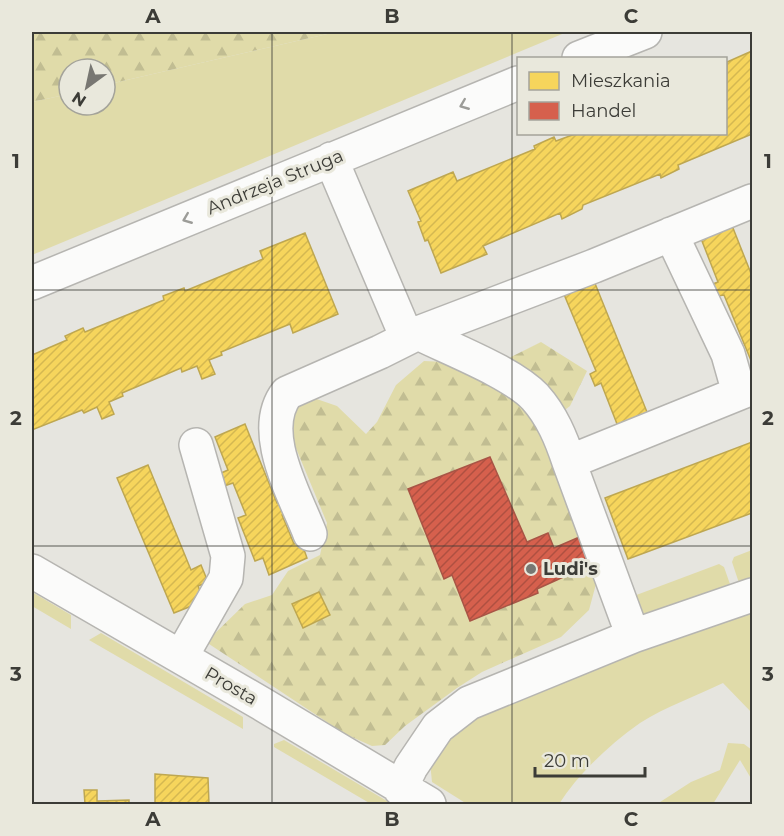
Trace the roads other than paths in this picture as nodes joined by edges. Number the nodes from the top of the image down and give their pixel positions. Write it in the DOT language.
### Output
graph roads {
  1 [pos="645,32"];
  2 [pos="582,57"];
  3 [pos="517,84"];
  4 [pos="331,159"];
  5 [pos="753,201"];
  6 [pos="671,234"];
  7 [pos="32,283"];
  8 [pos="412,335"];
  9 [pos="746,391"];
  10 [pos="196,445"];
  11 [pos="569,462"];
  12 [pos="310,534"];
  13 [pos="32,571"];
  14 [pos="753,595"];
  15 [pos="633,636"];
  16 [pos="181,657"];
  17 [pos="400,789"];
  18 [pos="429,804"];
  1 -- 2 [label="street"];
  3 -- 4 [label="street, Andrzeja Struga, one-way"];
  4 -- 7 [label="street, Andrzeja Struga, one-way"];
  4 -- 8 [label="street"];
  5 -- 6 [label="street"];
  6 -- 8 [label="street"];
  6 -- 9 [label="street"];
  8 -- 11 [label="street"];
  8 -- 12 [label="street"];
  9 -- 11 [label="street"];
  10 -- 16 [label="street"];
  11 -- 15 [label="street"];
  13 -- 16 [label="street, Prosta"];
  14 -- 15 [label="street"];
  15 -- 17 [label="street"];
  16 -- 17 [label="street, Prosta"];
  17 -- 18 [label="street, Prosta"];
}
